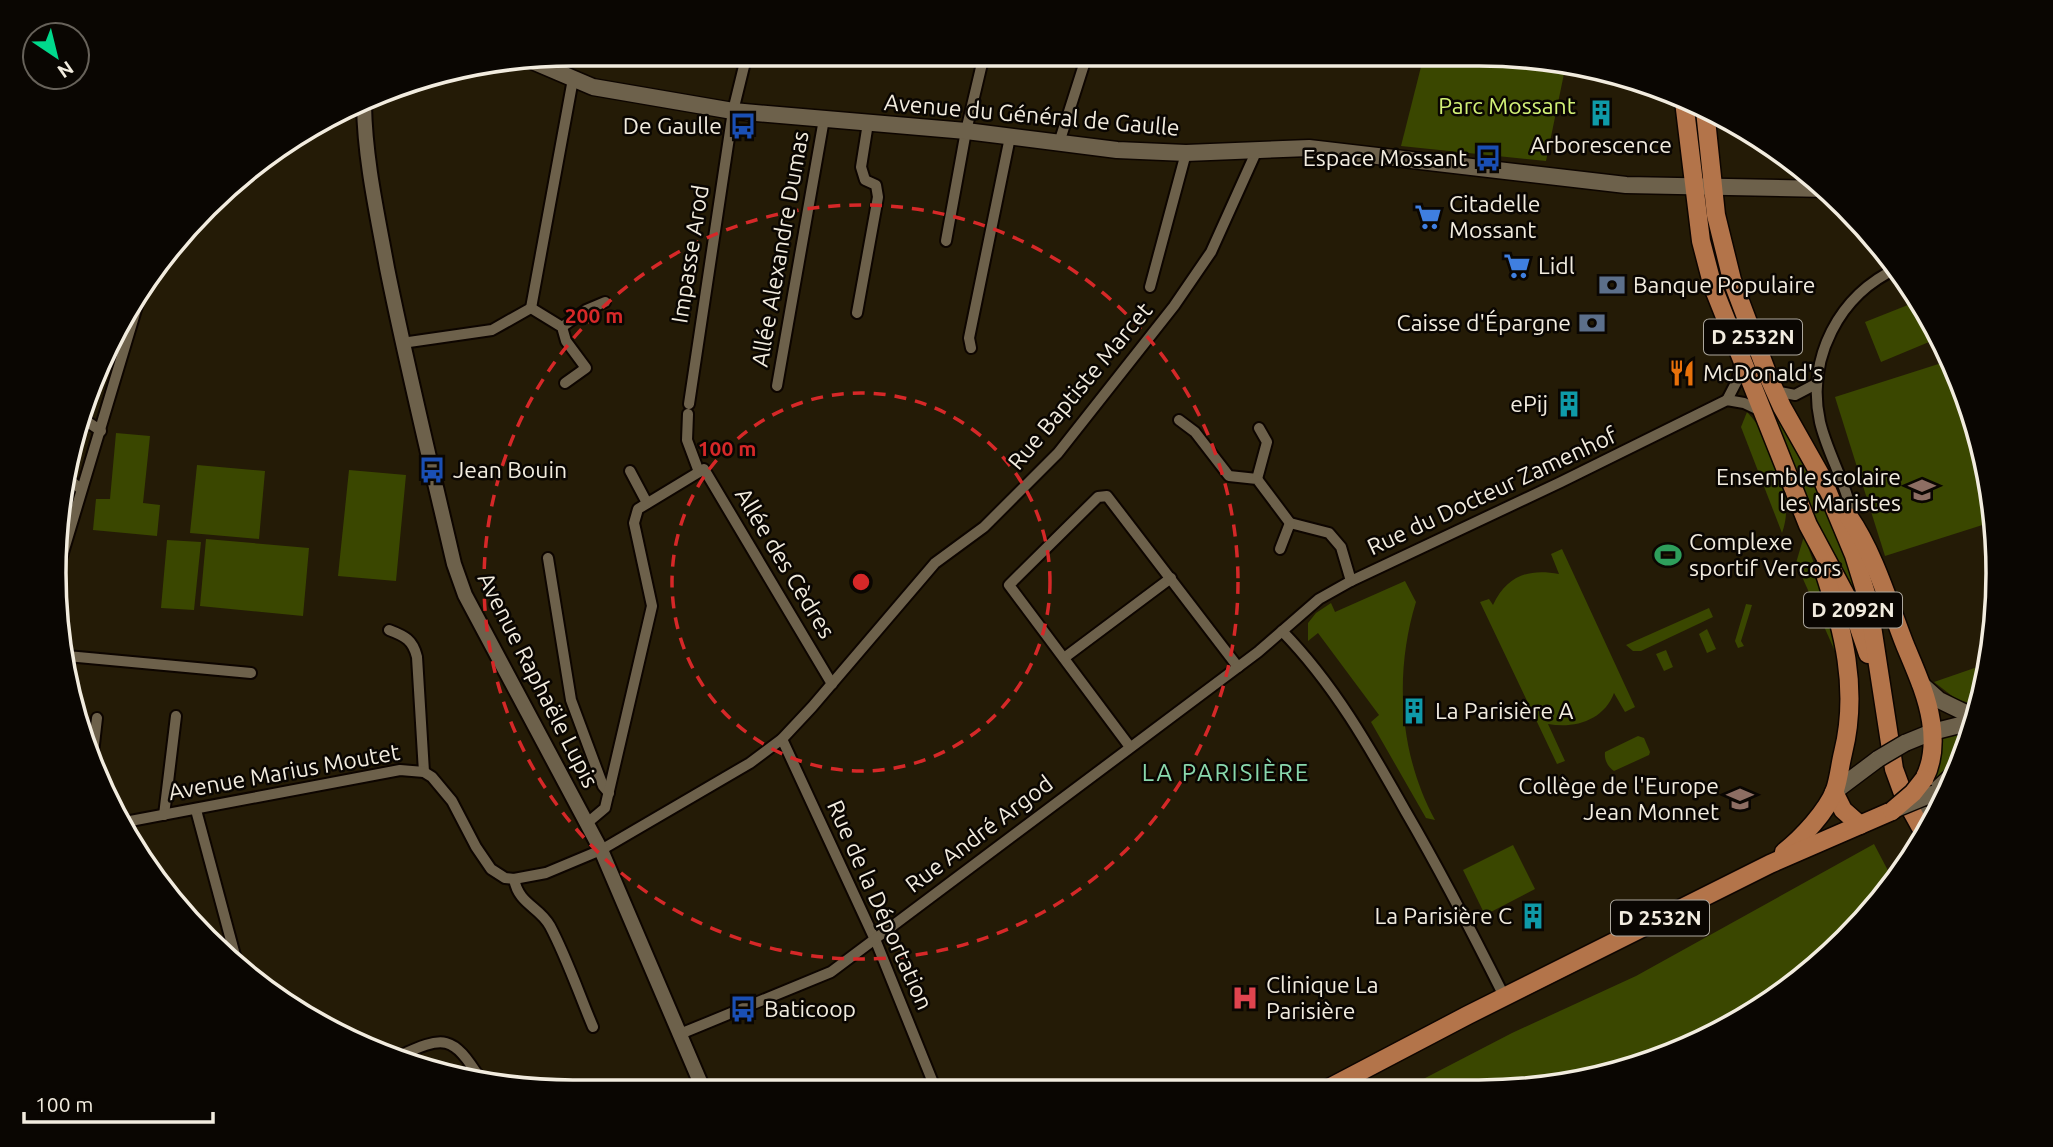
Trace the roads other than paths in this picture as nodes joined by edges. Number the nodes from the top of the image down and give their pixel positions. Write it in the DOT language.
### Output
graph roads {
  1 [pos="744,66"];
  2 [pos="981,66"];
  3 [pos="1084,66"];
  4 [pos="547,68"];
  5 [pos="573,79"];
  6 [pos="1685,110"];
  7 [pos="733,111"];
  8 [pos="364,112"];
  9 [pos="824,119"];
  10 [pos="1706,120"];
  11 [pos="868,123"];
  12 [pos="966,131"];
  13 [pos="1010,137"];
  14 [pos="1059,143"];
  15 [pos="1257,150"];
  16 [pos="1186,153"];
  17 [pos="1694,187"];
  18 [pos="1713,188"];
  19 [pos="1809,188"];
  20 [pos="946,241"];
  21 [pos="1888,274"];
  22 [pos="1150,287"];
  23 [pos="605,302"];
  24 [pos="531,308"];
  25 [pos="857,313"];
  26 [pos="562,327"];
  27 [pos="402,343"];
  28 [pos="971,348"];
  29 [pos="119,349"];
  30 [pos="1740,355"];
  31 [pos="565,383"];
  32 [pos="1816,384"];
  33 [pos="776,386"];
  34 [pos="1775,391"];
  35 [pos="1727,400"];
  36 [pos="688,409"];
  37 [pos="1764,413"];
  38 [pos="1179,421"];
  39 [pos="89,423"];
  40 [pos="1259,428"];
  41 [pos="101,431"];
  42 [pos="630,471"];
  43 [pos="699,472"];
  44 [pos="1822,476"];
  45 [pos="1257,479"];
  46 [pos="75,484"];
  47 [pos="81,489"];
  48 [pos="647,503"];
  49 [pos="1290,523"];
  50 [pos="1853,523"];
  51 [pos="1808,525"];
  52 [pos="68,535"];
  53 [pos="1280,549"];
  54 [pos="548,558"];
  55 [pos="1171,578"];
  56 [pos="1351,581"];
  57 [pos="389,631"];
  58 [pos="1282,631"];
  59 [pos="74,657"];
  60 [pos="1064,658"];
  61 [pos="1238,667"];
  62 [pos="251,673"];
  63 [pos="1920,683"];
  64 [pos="832,684"];
  65 [pos="1882,701"];
  66 [pos="1966,715"];
  67 [pos="176,716"];
  68 [pos="97,718"];
  69 [pos="1964,723"];
  70 [pos="1932,732"];
  71 [pos="782,739"];
  72 [pos="94,740"];
  73 [pos="1130,747"];
  74 [pos="424,772"];
  75 [pos="1943,778"];
  76 [pos="1928,786"];
  77 [pos="1834,792"];
  78 [pos="609,793"];
  79 [pos="196,810"];
  80 [pos="1912,813"];
  81 [pos="164,815"];
  82 [pos="1925,816"];
  83 [pos="131,821"];
  84 [pos="586,824"];
  85 [pos="1860,825"];
  86 [pos="1920,826"];
  87 [pos="601,850"];
  88 [pos="1770,863"];
  89 [pos="514,879"];
  90 [pos="875,938"];
  91 [pos="234,950"];
  92 [pos="1504,996"];
  93 [pos="593,1027"];
  94 [pos="680,1034"];
  95 [pos="408,1053"];
  96 [pos="474,1071"];
  97 [pos="699,1080"];
  98 [pos="932,1080"];
  99 [pos="1344,1080"];
  1 -- 7 [label="street, Impasse Arod"];
  2 -- 12 [label="street"];
  3 -- 14 [label="street"];
  4 -- 5 [label="main road, Avenue du Général de Gaulle"];
  5 -- 7 [label="main road, Avenue du Général de Gaulle"];
  5 -- 24 [label="street"];
  6 -- 17 [label="main road, D 2532N"];
  7 -- 9 [label="main road, Avenue du Général de Gaulle"];
  7 -- 36 [label="street, Impasse Arod"];
  8 -- 27 [label="street, Avenue Raphaële Lupis"];
  9 -- 11 [label="main road, Avenue du Général de Gaulle"];
  9 -- 33 [label="street, Allée Alexandre Dumas"];
  10 -- 18 [label="main road, D 2532N"];
  11 -- 12 [label="main road, Avenue du Général de Gaulle"];
  11 -- 25 [label="street"];
  12 -- 13 [label="main road, Avenue du Général de Gaulle"];
  12 -- 20 [label="street"];
  13 -- 14 [label="main road, Avenue du Général de Gaulle"];
  13 -- 28 [label="street"];
  14 -- 16 [label="main road, Avenue du Général de Gaulle"];
  15 -- 16 [label="main road, Avenue du Général de Gaulle"];
  15 -- 17 [label="main road, Avenue du Général de Gaulle"];
  15 -- 64 [label="street, Rue Baptiste Marcet"];
  16 -- 22 [label="street"];
  17 -- 18 [label="main road, Avenue du Général de Gaulle"];
  17 -- 30 [label="main road, D 2532N"];
  18 -- 19 [label="main road, Avenue du Général de Gaulle"];
  18 -- 34 [label="main road, D 2532N"];
  21 -- 32 [label="street"];
  23 -- 26 [label="street"];
  24 -- 26 [label="street"];
  24 -- 27 [label="street"];
  26 -- 31 [label="street"];
  27 -- 84 [label="street, Avenue Raphaële Lupis"];
  29 -- 41 [label="street"];
  30 -- 35 [label="street"];
  30 -- 37 [label="main road, D 2532N"];
  32 -- 34 [label="street"];
  32 -- 50 [label="street"];
  34 -- 44 [label="main road, D 2532N"];
  35 -- 37 [label="street"];
  35 -- 56 [label="street, Rue du Docteur Zamenhof"];
  36 -- 43 [label="street, Allée des Cèdres"];
  37 -- 51 [label="main road, D 2532N"];
  38 -- 45 [label="street"];
  39 -- 41 [label="street"];
  40 -- 45 [label="street"];
  41 -- 47 [label="street"];
  42 -- 48 [label="street"];
  43 -- 48 [label="street"];
  43 -- 64 [label="street, Allée des Cèdres"];
  44 -- 50 [label="main road, D 2532N"];
  44 -- 65 [label="main road, D 2092N"];
  45 -- 49 [label="street"];
  46 -- 47 [label="street"];
  47 -- 52 [label="street"];
  48 -- 78 [label="street"];
  49 -- 53 [label="street"];
  49 -- 56 [label="street"];
  50 -- 63 [label="main road, D 2532N"];
  51 -- 65 [label="main road, D 2092N"];
  51 -- 77 [label="main road, D 2532N"];
  54 -- 78 [label="street"];
  55 -- 60 [label="street"];
  55 -- 60 [label="street"];
  55 -- 61 [label="street"];
  56 -- 58 [label="street, Rue du Docteur Zamenhof"];
  57 -- 74 [label="street"];
  58 -- 61 [label="street, Rue André Argod"];
  58 -- 92 [label="street"];
  59 -- 62 [label="street"];
  60 -- 73 [label="street"];
  61 -- 73 [label="street, Rue André Argod"];
  63 -- 66 [label="main road"];
  63 -- 70 [label="main road, D 2532N"];
  64 -- 71 [label="street, Rue Baptiste Marcet"];
  65 -- 80 [label="main road, D 2092N"];
  67 -- 81 [label="street"];
  68 -- 72 [label="street"];
  69 -- 70 [label="main road"];
  70 -- 76 [label="main road, D 2532N"];
  70 -- 77 [label="main road, bridge"];
  71 -- 87 [label="street, Rue Baptiste Marcet"];
  71 -- 90 [label="street, Rue de la Déportation"];
  73 -- 90 [label="street, Rue André Argod"];
  74 -- 79 [label="street, Avenue Marius Moutet"];
  74 -- 89 [label="street, Avenue Marius Moutet"];
  75 -- 76 [label="main road"];
  76 -- 85 [label="main road, D 2532N, bridge"];
  77 -- 85 [label="main road"];
  77 -- 88 [label="main road, D 2532N"];
  78 -- 84 [label="street"];
  79 -- 81 [label="street, Avenue Marius Moutet"];
  79 -- 91 [label="street"];
  80 -- 82 [label="main road"];
  80 -- 86 [label="main road, D 2092N"];
  81 -- 83 [label="street, Avenue Marius Moutet"];
  84 -- 87 [label="street, Avenue Raphaële Lupis"];
  85 -- 88 [label="main road, D 2532N"];
  87 -- 89 [label="street"];
  87 -- 94 [label="street, Avenue Raphaële Lupis"];
  88 -- 92 [label="main road, D 2532N"];
  89 -- 93 [label="street"];
  90 -- 94 [label="street, Rue André Argod"];
  90 -- 98 [label="street, Rue de la Déportation"];
  92 -- 99 [label="main road, D 2532N"];
  94 -- 97 [label="street, Avenue Raphaële Lupis"];
  95 -- 96 [label="street"];
}
